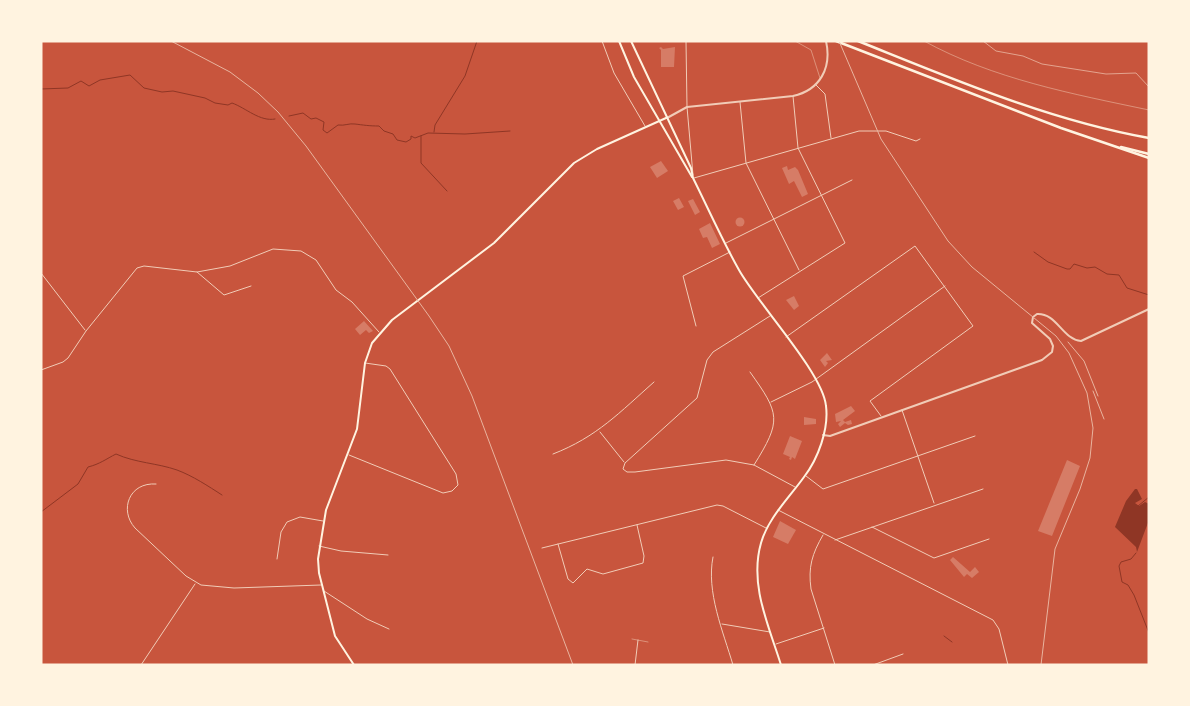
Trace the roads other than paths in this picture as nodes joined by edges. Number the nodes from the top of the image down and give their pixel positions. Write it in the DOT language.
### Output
graph roads {
  1 [pos="602,41"];
  2 [pos="619,41"];
  3 [pos="631,41"];
  4 [pos="686,41"];
  5 [pos="795,41"];
  6 [pos="826,41"];
  7 [pos="836,41"];
  8 [pos="858,41"];
  9 [pos="924,41"];
  10 [pos="821,79"];
  11 [pos="816,85"];
  12 [pos="793,96"];
  13 [pos="740,102"];
  14 [pos="687,107"];
  15 [pos="1149,110"];
  16 [pos="666,118"];
  17 [pos="659,122"];
  18 [pos="645,127"];
  19 [pos="1149,138"];
  20 [pos="832,139"];
  21 [pos="920,139"];
  22 [pos="1110,144"];
  23 [pos="798,148"];
  24 [pos="1149,154"];
  25 [pos="1149,158"];
  26 [pos="746,163"];
  27 [pos="693,178"];
  28 [pos="852,180"];
  29 [pos="821,195"];
  30 [pos="773,218"];
  31 [pos="726,243"];
  32 [pos="730,252"];
  33 [pos="799,271"];
  34 [pos="197,272"];
  35 [pos="41,273"];
  36 [pos="251,286"];
  37 [pos="945,286"];
  38 [pos="757,298"];
  39 [pos="1149,309"];
  40 [pos="770,316"];
  41 [pos="696,326"];
  42 [pos="86,331"];
  43 [pos="379,332"];
  44 [pos="786,337"];
  45 [pos="365,363"];
  46 [pos="41,370"];
  47 [pos="750,372"];
  48 [pos="816,379"];
  49 [pos="654,382"];
  50 [pos="771,402"];
  51 [pos="902,410"];
  52 [pos="882,417"];
  53 [pos="599,431"];
  54 [pos="823,435"];
  55 [pos="976,436"];
  56 [pos="348,454"];
  57 [pos="553,454"];
  58 [pos="919,457"];
  59 [pos="625,462"];
  60 [pos="754,465"];
  61 [pos="806,476"];
  62 [pos="156,484"];
  63 [pos="796,487"];
  64 [pos="983,489"];
  65 [pos="935,504"];
  66 [pos="778,510"];
  67 [pos="323,521"];
  68 [pos="636,525"];
  69 [pos="872,527"];
  70 [pos="767,528"];
  71 [pos="823,534"];
  72 [pos="989,539"];
  73 [pos="835,540"];
  74 [pos="558,544"];
  75 [pos="319,546"];
  76 [pos="542,548"];
  77 [pos="388,555"];
  78 [pos="713,557"];
  79 [pos="277,559"];
  80 [pos="195,583"];
  81 [pos="321,585"];
  82 [pos="323,591"];
  83 [pos="721,624"];
  84 [pos="389,628"];
  85 [pos="824,628"];
  86 [pos="771,632"];
  87 [pos="632,639"];
  88 [pos="638,640"];
  89 [pos="648,642"];
  90 [pos="775,644"];
  91 [pos="903,654"];
  92 [pos="141,665"];
  93 [pos="354,665"];
  94 [pos="635,665"];
  95 [pos="733,665"];
  96 [pos="781,665"];
  97 [pos="835,665"];
  98 [pos="873,665"];
  99 [pos="1008,665"];
  1 -- 18 [label="street"];
  2 -- 17 [label="main road"];
  3 -- 16 [label="main road"];
  4 -- 14 [label="street"];
  5 -- 10 [label="lane"];
  6 -- 10 [label="street"];
  7 -- 22 [label="highway"];
  8 -- 19 [label="highway"];
  9 -- 15 [label="lane"];
  10 -- 11 [label="street"];
  11 -- 12 [label="street"];
  11 -- 20 [label="street"];
  12 -- 13 [label="street"];
  12 -- 23 [label="street"];
  13 -- 14 [label="street"];
  13 -- 26 [label="street"];
  14 -- 16 [label="street"];
  14 -- 27 [label="street"];
  16 -- 17 [label="main road"];
  16 -- 27 [label="main road"];
  17 -- 18 [label="main road"];
  17 -- 27 [label="main road"];
  18 -- 43 [label="main road"];
  20 -- 21 [label="street"];
  20 -- 23 [label="street"];
  22 -- 24 [label="highway"];
  22 -- 25 [label="highway"];
  23 -- 26 [label="street"];
  23 -- 29 [label="street"];
  26 -- 27 [label="street"];
  26 -- 30 [label="street"];
  27 -- 31 [label="main road"];
  28 -- 29 [label="street"];
  29 -- 30 [label="street"];
  29 -- 33 [label="street"];
  30 -- 31 [label="street"];
  30 -- 33 [label="street"];
  31 -- 32 [label="main road"];
  32 -- 38 [label="main road"];
  32 -- 41 [label="street"];
  33 -- 38 [label="street"];
  34 -- 36 [label="street"];
  34 -- 42 [label="street"];
  34 -- 43 [label="street"];
  35 -- 42 [label="street"];
  37 -- 44 [label="street"];
  37 -- 48 [label="street"];
  37 -- 52 [label="street"];
  38 -- 40 [label="main road"];
  39 -- 51 [label="street"];
  40 -- 44 [label="main road"];
  40 -- 59 [label="street"];
  42 -- 46 [label="street"];
  43 -- 45 [label="main road"];
  44 -- 48 [label="main road"];
  45 -- 56 [label="main road"];
  45 -- 56 [label="street"];
  47 -- 50 [label="street"];
  48 -- 50 [label="street"];
  48 -- 54 [label="main road"];
  49 -- 53 [label="street"];
  50 -- 60 [label="street"];
  51 -- 52 [label="street"];
  51 -- 58 [label="street"];
  52 -- 54 [label="street"];
  53 -- 57 [label="street"];
  53 -- 59 [label="street"];
  54 -- 61 [label="main road"];
  55 -- 58 [label="street"];
  56 -- 67 [label="main road"];
  58 -- 61 [label="street"];
  58 -- 65 [label="street"];
  59 -- 60 [label="street"];
  60 -- 63 [label="street"];
  61 -- 63 [label="main road"];
  62 -- 80 [label="street"];
  63 -- 66 [label="main road"];
  64 -- 65 [label="street"];
  65 -- 69 [label="street"];
  66 -- 70 [label="main road"];
  66 -- 71 [label="street"];
  67 -- 75 [label="main road"];
  67 -- 79 [label="street"];
  68 -- 70 [label="street"];
  68 -- 74 [label="street"];
  68 -- 74 [label="street"];
  69 -- 72 [label="street"];
  69 -- 73 [label="street"];
  70 -- 86 [label="main road"];
  71 -- 73 [label="street"];
  71 -- 85 [label="street"];
  73 -- 99 [label="street"];
  74 -- 76 [label="street"];
  75 -- 77 [label="street"];
  75 -- 81 [label="main road"];
  78 -- 83 [label="street"];
  80 -- 81 [label="street"];
  80 -- 92 [label="street"];
  81 -- 82 [label="main road"];
  82 -- 84 [label="street"];
  82 -- 93 [label="main road"];
  83 -- 86 [label="street"];
  83 -- 95 [label="street"];
  85 -- 90 [label="street"];
  85 -- 97 [label="street"];
  86 -- 90 [label="main road"];
  87 -- 88 [label="lane"];
  88 -- 89 [label="lane"];
  88 -- 94 [label="street"];
  90 -- 96 [label="main road"];
  91 -- 98 [label="street"];
}
